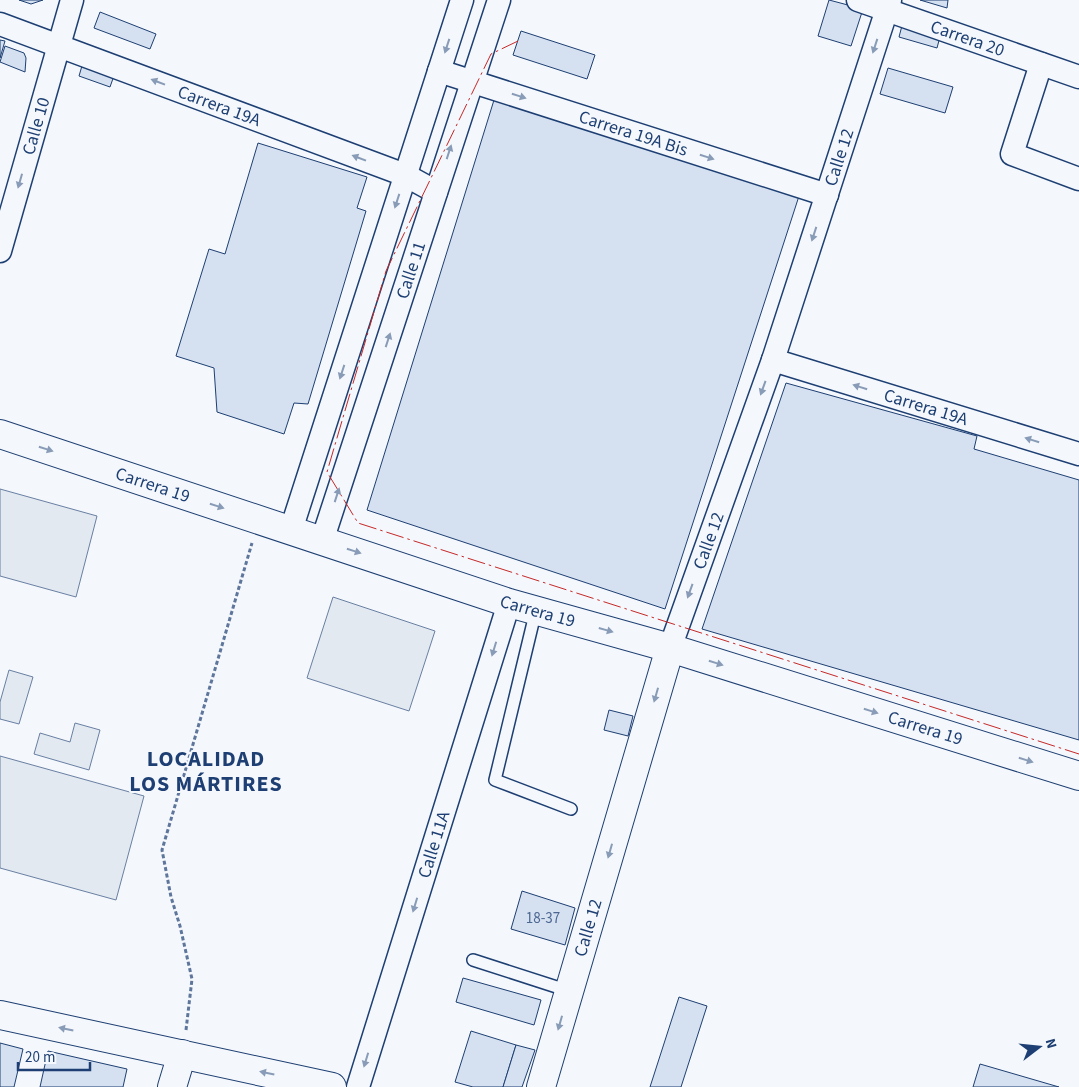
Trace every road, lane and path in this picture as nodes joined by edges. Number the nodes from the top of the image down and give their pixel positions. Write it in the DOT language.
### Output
graph roads {
  1 [pos="72,0"];
  2 [pos="462,0"];
  3 [pos="499,0"];
  4 [pos="858,0"];
  5 [pos="889,5"];
  6 [pos="0,24"];
  7 [pos="60,46"];
  8 [pos="1042,64"];
  9 [pos="439,71"];
  10 [pos="1079,77"];
  11 [pos="472,81"];
  12 [pos="405,175"];
  13 [pos="1079,179"];
  14 [pos="436,192"];
  15 [pos="827,195"];
  16 [pos="0,251"];
  17 [pos="773,360"];
  18 [pos="0,434"];
  19 [pos="1079,454"];
  20 [pos="258,519"];
  21 [pos="291,530"];
  22 [pos="322,541"];
  23 [pos="509,603"];
  24 [pos="536,610"];
  25 [pos="670,648"];
  26 [pos="1079,776"];
  27 [pos="571,810"];
  28 [pos="473,960"];
  29 [pos="569,991"];
  30 [pos="0,1015"];
  31 [pos="184,1045"];
  32 [pos="299,1083"];
  33 [pos="172,1087"];
  34 [pos="332,1087"];
  35 [pos="358,1087"];
  36 [pos="541,1087"];
  1 -- 7 [label="street, Calle 10"];
  2 -- 9 [label="street, Calle 11, one-way"];
  3 -- 11 [label="street, Calle 11"];
  4 -- 5 [label="street, Carrera 20"];
  5 -- 8 [label="street, Carrera 20"];
  5 -- 15 [label="street, Calle 12, one-way"];
  6 -- 7 [label="street, Carrera 19A"];
  12 -- 7 [label="street, Carrera 19A, one-way"];
  7 -- 16 [label="street, Calle 10, one-way"];
  8 -- 10 [label="street, Carrera 20"];
  8 -- 13 [label="street"];
  9 -- 11 [label="street, Carrera 19A Bis"];
  9 -- 12 [label="street, Calle 11"];
  14 -- 11 [label="street, Calle 11, one-way"];
  11 -- 15 [label="street, Carrera 19A Bis, one-way"];
  12 -- 14 [label="street, Carrera 19A"];
  12 -- 21 [label="street, Calle 11, one-way"];
  22 -- 14 [label="street, Calle 11, one-way"];
  15 -- 17 [label="street, Calle 12, one-way"];
  19 -- 17 [label="street, Carrera 19A, one-way"];
  17 -- 25 [label="street, Calle 12, one-way"];
  18 -- 20 [label="street, Carrera 19, one-way"];
  20 -- 21 [label="street, Carrera 19"];
  20 -- 31 [label="path"];
  21 -- 22 [label="street, Carrera 19"];
  22 -- 23 [label="street, Carrera 19, one-way"];
  23 -- 24 [label="street, Carrera 19"];
  23 -- 35 [label="street, Calle 11A, one-way"];
  24 -- 25 [label="street, Carrera 19, one-way"];
  24 -- 27 [label="lane"];
  25 -- 26 [label="street, Carrera 19, one-way"];
  25 -- 29 [label="street, Calle 12, one-way"];
  28 -- 29 [label="lane"];
  29 -- 36 [label="street, Calle 12, one-way"];
  31 -- 30 [label="street, one-way"];
  32 -- 31 [label="street, one-way"];
  31 -- 33 [label="street"];
  32 -- 34 [label="street"];
}
